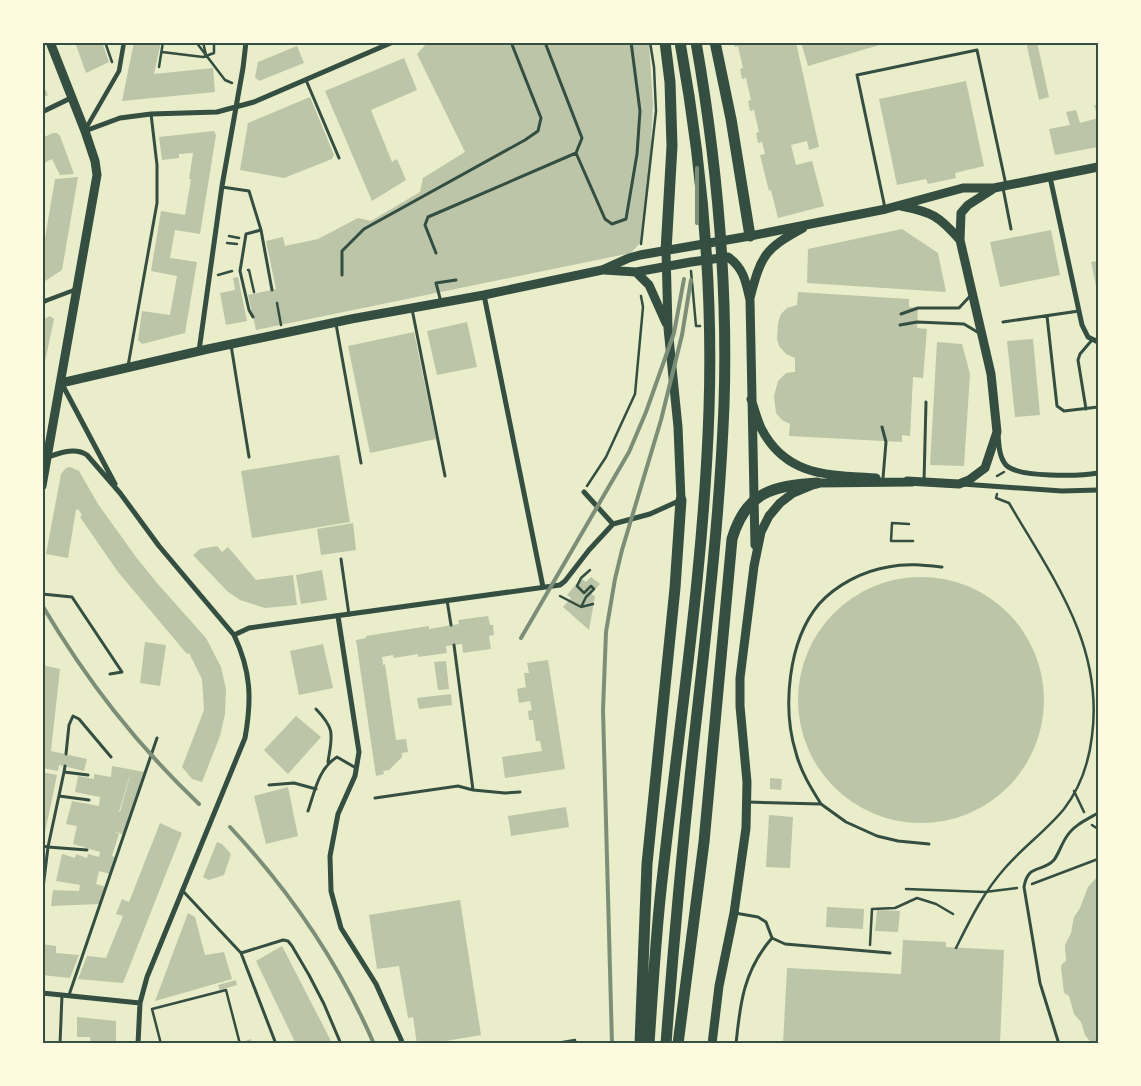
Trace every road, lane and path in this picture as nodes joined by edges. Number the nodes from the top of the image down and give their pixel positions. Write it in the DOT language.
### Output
graph roads {
  1 [pos="50,42"];
  2 [pos="105,42"];
  3 [pos="124,42"];
  4 [pos="164,42"];
  5 [pos="196,42"];
  6 [pos="203,42"];
  7 [pos="214,42"];
  8 [pos="246,42"];
  9 [pos="393,42"];
  10 [pos="510,42"];
  11 [pos="631,42"];
  12 [pos="650,42"];
  13 [pos="665,42"];
  14 [pos="680,42"];
  15 [pos="696,42"];
  16 [pos="715,42"];
  17 [pos="546,45"];
  18 [pos="162,52"];
  19 [pos="206,56"];
  20 [pos="159,67"];
  21 [pos="119,71"];
  22 [pos="306,80"];
  23 [pos="240,86"];
  24 [pos="71,98"];
  25 [pos="236,108"];
  26 [pos="42,112"];
  27 [pos="151,114"];
  28 [pos="85,131"];
  29 [pos="576,153"];
  30 [pos="339,158"];
  31 [pos="1098,167"];
  32 [pos="1050,177"];
  33 [pos="222,186"];
  34 [pos="1001,187"];
  35 [pos="898,206"];
  36 [pos="886,208"];
  37 [pos="811,224"];
  38 [pos="1011,229"];
  39 [pos="261,230"];
  40 [pos="750,236"];
  41 [pos="960,240"];
  42 [pos="228,243"];
  43 [pos="237,244"];
  44 [pos="666,251"];
  45 [pos="436,253"];
  46 [pos="640,255"];
  47 [pos="666,267"];
  48 [pos="602,270"];
  49 [pos="240,272"];
  50 [pos="636,272"];
  51 [pos="342,275"];
  52 [pos="209,277"];
  53 [pos="456,280"];
  54 [pos="649,286"];
  55 [pos="78,289"];
  56 [pos="272,290"];
  57 [pos="973,292"];
  58 [pos="484,295"];
  59 [pos="750,300"];
  60 [pos="44,302"];
  61 [pos="277,303"];
  62 [pos="441,303"];
  63 [pos="412,308"];
  64 [pos="1079,311"];
  65 [pos="901,314"];
  66 [pos="1047,316"];
  67 [pos="253,317"];
  68 [pos="336,322"];
  69 [pos="1003,322"];
  70 [pos="900,325"];
  71 [pos="668,328"];
  72 [pos="282,334"];
  73 [pos="983,335"];
  74 [pos="1092,340"];
  75 [pos="1098,342"];
  76 [pos="230,344"];
  77 [pos="199,351"];
  78 [pos="128,368"];
  79 [pos="61,383"];
  80 [pos="752,399"];
  81 [pos="926,402"];
  82 [pos="1098,407"];
  83 [pos="1086,409"];
  84 [pos="882,427"];
  85 [pos="997,432"];
  86 [pos="248,456"];
  87 [pos="48,457"];
  88 [pos="361,463"];
  89 [pos="985,468"];
  90 [pos="1098,473"];
  91 [pos="445,476"];
  92 [pos="883,478"];
  93 [pos="912,482"];
  94 [pos="924,482"];
  95 [pos="817,483"];
  96 [pos="959,484"];
  97 [pos="42,486"];
  98 [pos="997,488"];
  99 [pos="1098,490"];
  100 [pos="120,493"];
  101 [pos="585,493"];
  102 [pos="681,500"];
  103 [pos="755,500"];
  104 [pos="613,524"];
  105 [pos="909,524"];
  106 [pos="912,541"];
  107 [pos="341,559"];
  108 [pos="754,566"];
  109 [pos="942,567"];
  110 [pos="590,570"];
  111 [pos="543,587"];
  112 [pos="42,594"];
  113 [pos="560,596"];
  114 [pos="447,600"];
  115 [pos="593,604"];
  116 [pos="581,607"];
  117 [pos="349,615"];
  118 [pos="338,616"];
  119 [pos="451,626"];
  120 [pos="234,635"];
  121 [pos="454,645"];
  122 [pos="110,674"];
  123 [pos="1098,683"];
  124 [pos="1093,684"];
  125 [pos="316,708"];
  126 [pos="158,738"];
  127 [pos="66,754"];
  128 [pos="111,757"];
  129 [pos="328,762"];
  130 [pos="65,766"];
  131 [pos="356,768"];
  132 [pos="64,772"];
  133 [pos="88,775"];
  134 [pos="269,786"];
  135 [pos="316,789"];
  136 [pos="473,790"];
  137 [pos="520,792"];
  138 [pos="59,796"];
  139 [pos="375,798"];
  140 [pos="89,800"];
  141 [pos="748,802"];
  142 [pos="821,804"];
  143 [pos="308,810"];
  144 [pos="1098,813"];
  145 [pos="929,844"];
  146 [pos="42,846"];
  147 [pos="48,847"];
  148 [pos="87,850"];
  149 [pos="1098,859"];
  150 [pos="1024,887"];
  151 [pos="43,888"];
  152 [pos="906,889"];
  153 [pos="182,890"];
  154 [pos="985,892"];
  155 [pos="734,913"];
  156 [pos="953,914"];
  157 [pos="772,938"];
  158 [pos="956,948"];
  159 [pos="870,951"];
  160 [pos="242,953"];
  161 [pos="890,953"];
  162 [pos="42,993"];
  163 [pos="65,996"];
  164 [pos="140,1003"];
  165 [pos="60,1044"];
  166 [pos="138,1044"];
  167 [pos="161,1044"];
  168 [pos="240,1044"];
  169 [pos="276,1044"];
  170 [pos="341,1044"];
  171 [pos="403,1044"];
  172 [pos="551,1044"];
  173 [pos="575,1044"];
  174 [pos="640,1044"];
  175 [pos="649,1044"];
  176 [pos="666,1044"];
  177 [pos="678,1044"];
  178 [pos="712,1044"];
  179 [pos="736,1044"];
  180 [pos="1059,1044"];
  1 -- 24 [label="street"];
  2 -- 21 [label="path"];
  3 -- 21 [label="street"];
  4 -- 18 [label="path"];
  5 -- 19 [label="path"];
  6 -- 19 [label="path"];
  7 -- 19 [label="path"];
  8 -- 23 [label="street"];
  9 -- 22 [label="street"];
  10 -- 51 [label="lane"];
  11 -- 29 [label="lane"];
  12 -- 46 [label="path"];
  13 -- 44 [label="main road"];
  14 -- 175 [label="main road"];
  15 -- 176 [label="main road"];
  16 -- 40 [label="main road"];
  17 -- 29 [label="lane"];
  18 -- 19 [label="path"];
  18 -- 20 [label="path"];
  19 -- 23 [label="path"];
  21 -- 28 [label="street"];
  22 -- 25 [label="street"];
  22 -- 30 [label="lane"];
  23 -- 25 [label="street"];
  24 -- 26 [label="street"];
  24 -- 28 [label="street"];
  25 -- 27 [label="street"];
  25 -- 33 [label="street"];
  27 -- 28 [label="street"];
  27 -- 78 [label="lane"];
  28 -- 55 [label="street"];
  29 -- 45 [label="lane"];
  31 -- 32 [label="street"];
  32 -- 34 [label="street"];
  32 -- 64 [label="street"];
  33 -- 39 [label="lane"];
  33 -- 52 [label="street"];
  34 -- 35 [label="street"];
  34 -- 36 [label="lane"];
  34 -- 38 [label="lane"];
  34 -- 41 [label="street"];
  35 -- 36 [label="street"];
  35 -- 41 [label="street"];
  36 -- 37 [label="street"];
  37 -- 40 [label="street"];
  37 -- 59 [label="street"];
  39 -- 49 [label="lane"];
  39 -- 56 [label="lane"];
  40 -- 44 [label="street"];
  41 -- 57 [label="street"];
  42 -- 43 [label="path"];
  44 -- 46 [label="street"];
  44 -- 47 [label="street"];
  46 -- 48 [label="street"];
  47 -- 50 [label="street"];
  47 -- 59 [label="street"];
  47 -- 71 [label="street"];
  48 -- 50 [label="street"];
  48 -- 58 [label="street"];
  49 -- 52 [label="path"];
  49 -- 67 [label="lane"];
  50 -- 54 [label="street"];
  52 -- 77 [label="street"];
  53 -- 62 [label="lane"];
  54 -- 71 [label="street"];
  54 -- 101 [label="path"];
  55 -- 60 [label="street"];
  55 -- 79 [label="street"];
  57 -- 65 [label="lane"];
  57 -- 73 [label="street"];
  58 -- 62 [label="street"];
  58 -- 111 [label="street"];
  59 -- 80 [label="street"];
  61 -- 72 [label="path"];
  62 -- 63 [label="street"];
  63 -- 68 [label="street"];
  63 -- 91 [label="lane"];
  64 -- 66 [label="lane"];
  64 -- 74 [label="street"];
  66 -- 69 [label="lane"];
  66 -- 83 [label="lane"];
  68 -- 72 [label="street"];
  68 -- 88 [label="lane"];
  70 -- 73 [label="lane"];
  71 -- 102 [label="street"];
  72 -- 76 [label="street"];
  73 -- 85 [label="street"];
  74 -- 75 [label="street"];
  74 -- 83 [label="lane"];
  76 -- 77 [label="street"];
  76 -- 86 [label="lane"];
  77 -- 78 [label="street"];
  78 -- 79 [label="street"];
  79 -- 87 [label="street"];
  79 -- 100 [label="street"];
  80 -- 92 [label="street"];
  80 -- 103 [label="street"];
  81 -- 94 [label="lane"];
  82 -- 83 [label="lane"];
  84 -- 92 [label="lane"];
  85 -- 89 [label="street"];
  85 -- 90 [label="street"];
  87 -- 97 [label="street"];
  87 -- 100 [label="street"];
  89 -- 96 [label="street"];
  89 -- 98 [label="path"];
  92 -- 93 [label="street"];
  93 -- 94 [label="street"];
  93 -- 95 [label="street"];
  94 -- 96 [label="street"];
  95 -- 103 [label="main road"];
  95 -- 108 [label="street"];
  96 -- 98 [label="street"];
  98 -- 99 [label="street"];
  98 -- 124 [label="path"];
  100 -- 120 [label="street"];
  101 -- 104 [label="street"];
  102 -- 104 [label="street"];
  102 -- 174 [label="main road"];
  103 -- 108 [label="street"];
  103 -- 177 [label="main road"];
  104 -- 111 [label="street"];
  105 -- 106 [label="path"];
  107 -- 117 [label="lane"];
  108 -- 141 [label="street"];
  109 -- 142 [label="lane"];
  110 -- 116 [label="path"];
  111 -- 114 [label="street"];
  112 -- 122 [label="lane"];
  113 -- 116 [label="path"];
  114 -- 117 [label="street"];
  114 -- 119 [label="lane"];
  115 -- 116 [label="path"];
  117 -- 118 [label="street"];
  118 -- 120 [label="street"];
  118 -- 131 [label="street"];
  120 -- 153 [label="street"];
  121 -- 136 [label="lane"];
  123 -- 124 [label="path"];
  124 -- 154 [label="path"];
  125 -- 129 [label="lane"];
  126 -- 163 [label="lane"];
  127 -- 128 [label="lane"];
  129 -- 131 [label="lane"];
  129 -- 135 [label="lane"];
  130 -- 132 [label="lane"];
  131 -- 171 [label="street"];
  132 -- 133 [label="lane"];
  132 -- 138 [label="lane"];
  134 -- 135 [label="lane"];
  135 -- 143 [label="lane"];
  136 -- 137 [label="lane"];
  136 -- 139 [label="lane"];
  138 -- 140 [label="lane"];
  138 -- 147 [label="lane"];
  141 -- 142 [label="lane"];
  141 -- 155 [label="street"];
  142 -- 145 [label="lane"];
  144 -- 150 [label="lane"];
  146 -- 147 [label="lane"];
  147 -- 148 [label="lane"];
  147 -- 151 [label="lane"];
  149 -- 150 [label="path"];
  150 -- 154 [label="path"];
  150 -- 180 [label="lane"];
  152 -- 154 [label="path"];
  153 -- 160 [label="lane"];
  153 -- 164 [label="street"];
  154 -- 158 [label="path"];
  155 -- 157 [label="lane"];
  155 -- 178 [label="street"];
  156 -- 159 [label="path"];
  157 -- 159 [label="lane"];
  157 -- 179 [label="lane"];
  159 -- 161 [label="lane"];
  160 -- 169 [label="lane"];
  160 -- 170 [label="lane"];
  162 -- 163 [label="street"];
  163 -- 164 [label="street"];
  163 -- 165 [label="lane"];
  164 -- 166 [label="street"];
  167 -- 168 [label="path"];
  172 -- 173 [label="path"];
}
